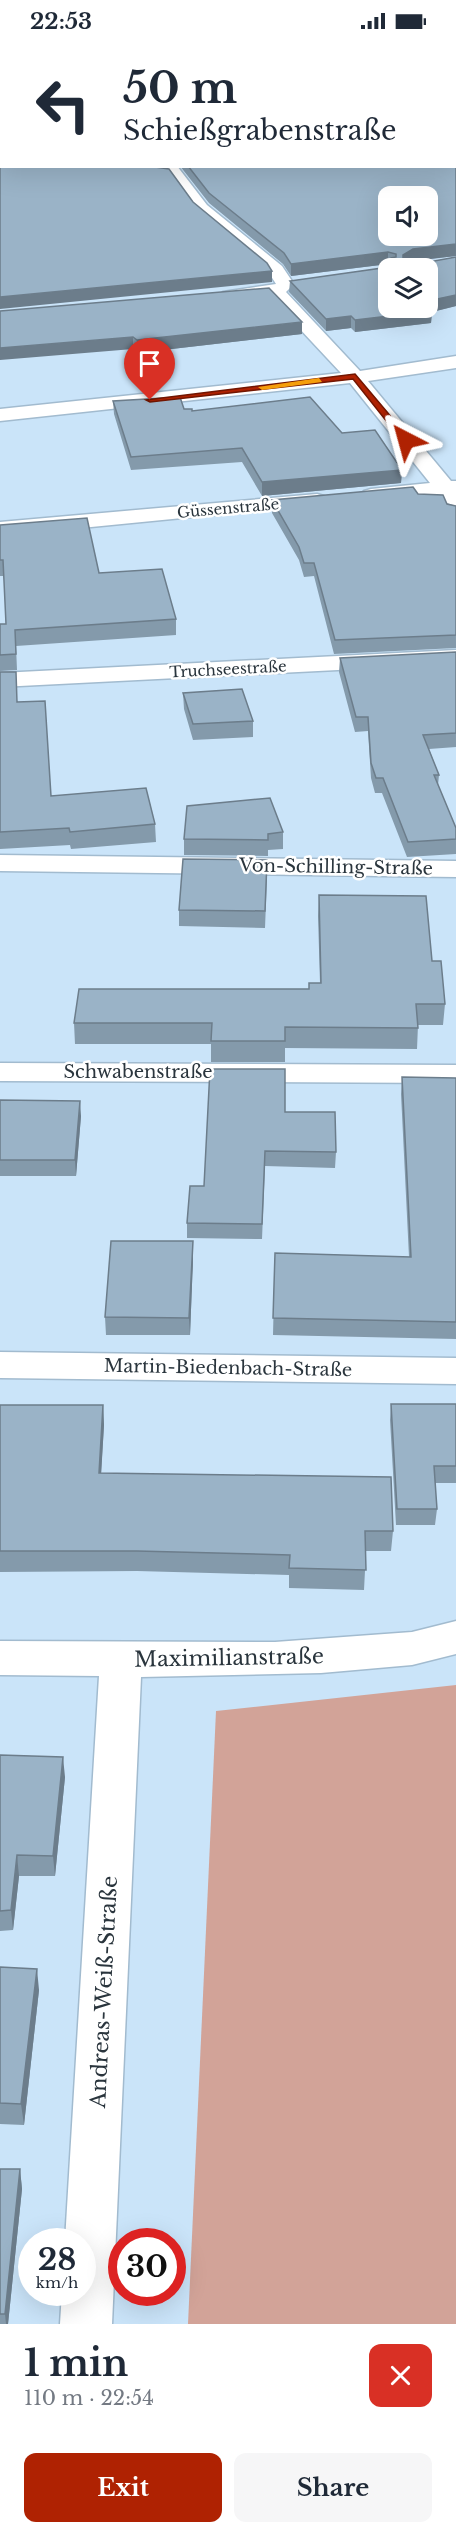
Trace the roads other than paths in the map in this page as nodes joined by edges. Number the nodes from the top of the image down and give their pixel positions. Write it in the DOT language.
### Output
graph roads {
  1 [pos="171,170"];
  2 [pos="153,171"];
  3 [pos="307,281"];
  4 [pos="280,288"];
  5 [pos="215,297"];
  6 [pos="456,362"];
  7 [pos="355,377"];
  8 [pos="0,415"];
  9 [pos="451,488"];
  10 [pos="456,511"];
  11 [pos="0,529"];
  12 [pos="456,657"];
  13 [pos="0,680"];
  14 [pos="0,862"];
  15 [pos="456,869"];
  16 [pos="0,1072"];
  17 [pos="456,1074"];
  18 [pos="0,1365"];
  19 [pos="456,1371"];
  20 [pos="456,1637"];
  21 [pos="0,1658"];
  22 [pos="121,1660"];
  23 [pos="86,2324"];
  1 -- 2 [label="street"];
  1 -- 4 [label="street"];
  3 -- 4 [label="street"];
  4 -- 5 [label="street"];
  4 -- 7 [label="street"];
  6 -- 7 [label="street"];
  7 -- 8 [label="street"];
  7 -- 9 [label="street"];
  9 -- 10 [label="street"];
  9 -- 11 [label="street, Güssenstraße"];
  12 -- 13 [label="street, Truchseestraße"];
  14 -- 15 [label="street, Von-Schilling-Straße"];
  16 -- 17 [label="street, Schwabenstraße"];
  18 -- 19 [label="street, Martin-Biedenbach-Straße"];
  20 -- 22 [label="street, Maximilianstraße"];
  21 -- 22 [label="street, Maximilianstraße"];
  22 -- 23 [label="street, Andreas-Weiß-Straße"];
}
